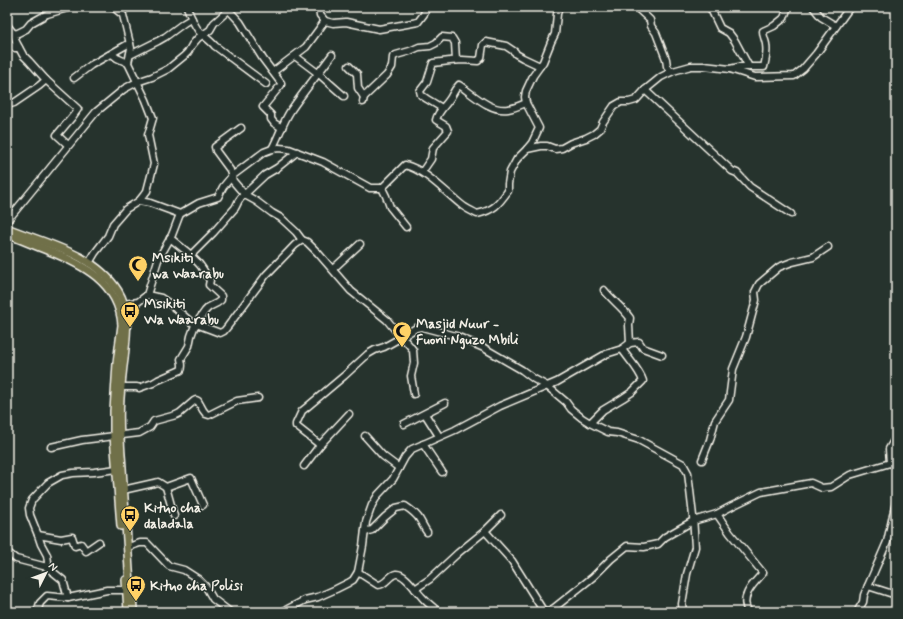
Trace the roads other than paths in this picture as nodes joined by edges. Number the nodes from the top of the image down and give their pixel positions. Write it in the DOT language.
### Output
graph roads {
  1 [pos="45,7"];
  2 [pos="71,7"];
  3 [pos="130,7"];
  4 [pos="187,7"];
  5 [pos="305,7"];
  6 [pos="426,7"];
  7 [pos="559,7"];
  8 [pos="636,7"];
  9 [pos="710,7"];
  10 [pos="788,7"];
  11 [pos="813,7"];
  12 [pos="850,7"];
  13 [pos="229,8"];
  14 [pos="320,8"];
  15 [pos="116,9"];
  16 [pos="47,14"];
  17 [pos="192,19"];
  18 [pos="325,21"];
  19 [pos="7,25"];
  20 [pos="836,26"];
  21 [pos="10,35"];
  22 [pos="203,35"];
  23 [pos="130,43"];
  24 [pos="7,48"];
  25 [pos="19,48"];
  26 [pos="130,55"];
  27 [pos="332,55"];
  28 [pos="106,56"];
  29 [pos="295,56"];
  30 [pos="456,60"];
  31 [pos="128,63"];
  32 [pos="349,66"];
  33 [pos="540,66"];
  34 [pos="749,67"];
  35 [pos="730,69"];
  36 [pos="273,72"];
  37 [pos="671,72"];
  38 [pos="318,74"];
  39 [pos="74,78"];
  40 [pos="46,80"];
  41 [pos="137,82"];
  42 [pos="266,84"];
  43 [pos="645,90"];
  44 [pos="344,96"];
  45 [pos="526,103"];
  46 [pos="7,105"];
  47 [pos="442,108"];
  48 [pos="241,128"];
  49 [pos="282,128"];
  50 [pos="68,145"];
  51 [pos="272,149"];
  52 [pos="527,149"];
  53 [pos="297,152"];
  54 [pos="422,172"];
  55 [pos="232,176"];
  56 [pos="382,188"];
  57 [pos="245,195"];
  58 [pos="139,201"];
  59 [pos="180,214"];
  60 [pos="791,214"];
  61 [pos="7,221"];
  62 [pos="406,227"];
  63 [pos="7,228"];
  64 [pos="7,234"];
  65 [pos="170,238"];
  66 [pos="302,240"];
  67 [pos="360,244"];
  68 [pos="828,247"];
  69 [pos="191,255"];
  70 [pos="89,263"];
  71 [pos="333,269"];
  72 [pos="604,290"];
  73 [pos="147,295"];
  74 [pos="124,304"];
  75 [pos="196,323"];
  76 [pos="402,337"];
  77 [pos="630,343"];
  78 [pos="622,349"];
  79 [pos="662,355"];
  80 [pos="547,386"];
  81 [pos="121,387"];
  82 [pos="414,394"];
  83 [pos="258,398"];
  84 [pos="445,403"];
  85 [pos="349,414"];
  86 [pos="425,414"];
  87 [pos="590,423"];
  88 [pos="404,424"];
  89 [pos="117,436"];
  90 [pos="365,436"];
  91 [pos="440,436"];
  92 [pos="896,437"];
  93 [pos="422,444"];
  94 [pos="320,445"];
  95 [pos="52,446"];
  96 [pos="702,460"];
  97 [pos="893,465"];
  98 [pos="304,466"];
  99 [pos="399,468"];
  100 [pos="117,469"];
  101 [pos="442,472"];
  102 [pos="166,487"];
  103 [pos="123,490"];
  104 [pos="896,502"];
  105 [pos="203,505"];
  106 [pos="717,514"];
  107 [pos="501,515"];
  108 [pos="174,516"];
  109 [pos="693,521"];
  110 [pos="485,531"];
  111 [pos="365,532"];
  112 [pos="427,532"];
  113 [pos="38,535"];
  114 [pos="99,542"];
  115 [pos="128,546"];
  116 [pos="7,552"];
  117 [pos="47,567"];
  118 [pos="358,572"];
  119 [pos="868,586"];
  120 [pos="415,589"];
  121 [pos="126,590"];
  122 [pos="896,595"];
  123 [pos="68,598"];
  124 [pos="37,612"];
  125 [pos="128,612"];
  126 [pos="133,612"];
  127 [pos="230,612"];
  128 [pos="282,612"];
  129 [pos="439,612"];
  130 [pos="544,612"];
  131 [pos="549,612"];
  132 [pos="683,612"];
  133 [pos="749,612"];
  134 [pos="857,612"];
  1 -- 16 [label="street"];
  2 -- 16 [label="street"];
  3 -- 15 [label="street"];
  4 -- 17 [label="street"];
  5 -- 14 [label="street"];
  6 -- 18 [label="street"];
  7 -- 33 [label="street"];
  8 -- 37 [label="street"];
  9 -- 34 [label="street"];
  10 -- 34 [label="street"];
  11 -- 20 [label="street"];
  12 -- 20 [label="street"];
  13 -- 22 [label="street"];
  13 -- 36 [label="street"];
  14 -- 18 [label="street"];
  15 -- 23 [label="street"];
  16 -- 21 [label="street"];
  17 -- 22 [label="street"];
  17 -- 26 [label="street"];
  18 -- 29 [label="street"];
  19 -- 21 [label="street"];
  20 -- 35 [label="street"];
  21 -- 25 [label="street"];
  22 -- 41 [label="street"];
  22 -- 42 [label="street"];
  23 -- 26 [label="street"];
  23 -- 28 [label="street"];
  24 -- 25 [label="street"];
  25 -- 40 [label="street"];
  26 -- 31 [label="street"];
  27 -- 38 [label="street"];
  28 -- 31 [label="street"];
  28 -- 39 [label="street"];
  29 -- 36 [label="street"];
  29 -- 38 [label="street"];
  30 -- 32 [label="street"];
  30 -- 33 [label="street"];
  30 -- 47 [label="street"];
  31 -- 41 [label="street"];
  33 -- 45 [label="street"];
  34 -- 35 [label="street"];
  35 -- 37 [label="street"];
  36 -- 49 [label="street"];
  37 -- 43 [label="street"];
  38 -- 44 [label="street"];
  38 -- 49 [label="street"];
  40 -- 46 [label="street"];
  40 -- 50 [label="street"];
  41 -- 50 [label="street"];
  41 -- 58 [label="street"];
  43 -- 52 [label="street"];
  43 -- 60 [label="street"];
  45 -- 47 [label="street"];
  45 -- 52 [label="street"];
  47 -- 54 [label="street"];
  48 -- 55 [label="street"];
  49 -- 51 [label="street"];
  50 -- 61 [label="street"];
  51 -- 53 [label="street"];
  51 -- 55 [label="street"];
  52 -- 54 [label="street"];
  53 -- 56 [label="street"];
  53 -- 57 [label="street"];
  54 -- 56 [label="street"];
  55 -- 57 [label="street"];
  55 -- 59 [label="street"];
  56 -- 62 [label="street"];
  57 -- 66 [label="street"];
  57 -- 69 [label="street"];
  58 -- 59 [label="street"];
  58 -- 70 [label="street"];
  59 -- 65 [label="street"];
  63 -- 70 [label="main road"];
  64 -- 89 [label="main road"];
  65 -- 69 [label="street"];
  65 -- 73 [label="street"];
  66 -- 71 [label="street"];
  66 -- 75 [label="street"];
  67 -- 71 [label="street"];
  68 -- 96 [label="street"];
  69 -- 75 [label="street"];
  70 -- 74 [label="main road"];
  71 -- 76 [label="street"];
  72 -- 77 [label="street"];
  73 -- 74 [label="street"];
  73 -- 75 [label="street"];
  74 -- 81 [label="main road"];
  75 -- 81 [label="street"];
  76 -- 80 [label="street"];
  76 -- 82 [label="street"];
  76 -- 94 [label="street"];
  77 -- 78 [label="street"];
  77 -- 79 [label="street"];
  78 -- 80 [label="street"];
  78 -- 87 [label="street"];
  80 -- 87 [label="street"];
  80 -- 91 [label="street"];
  81 -- 89 [label="main road"];
  83 -- 89 [label="street"];
  84 -- 86 [label="street"];
  85 -- 94 [label="street"];
  86 -- 88 [label="street"];
  86 -- 91 [label="street"];
  87 -- 109 [label="street"];
  89 -- 95 [label="street"];
  89 -- 100 [label="main road"];
  89 -- 103 [label="main road"];
  90 -- 99 [label="street"];
  91 -- 93 [label="street"];
  92 -- 97 [label="street"];
  93 -- 99 [label="street"];
  93 -- 101 [label="street"];
  94 -- 98 [label="street"];
  97 -- 106 [label="street"];
  99 -- 111 [label="street"];
  100 -- 113 [label="street"];
  100 -- 121 [label="main road"];
  102 -- 103 [label="street"];
  102 -- 105 [label="street"];
  102 -- 108 [label="street"];
  103 -- 115 [label="main road"];
  104 -- 119 [label="street"];
  106 -- 109 [label="street"];
  106 -- 133 [label="street"];
  107 -- 110 [label="street"];
  109 -- 131 [label="street"];
  109 -- 132 [label="street"];
  110 -- 120 [label="street"];
  110 -- 130 [label="street"];
  111 -- 112 [label="street"];
  111 -- 118 [label="street"];
  113 -- 114 [label="street"];
  113 -- 117 [label="street"];
  115 -- 126 [label="main road"];
  115 -- 127 [label="street"];
  116 -- 117 [label="street"];
  117 -- 123 [label="street"];
  118 -- 120 [label="street"];
  118 -- 128 [label="street"];
  119 -- 122 [label="street"];
  119 -- 134 [label="street"];
  120 -- 129 [label="street"];
  121 -- 123 [label="street"];
  121 -- 125 [label="main road"];
  123 -- 124 [label="street"];
}
